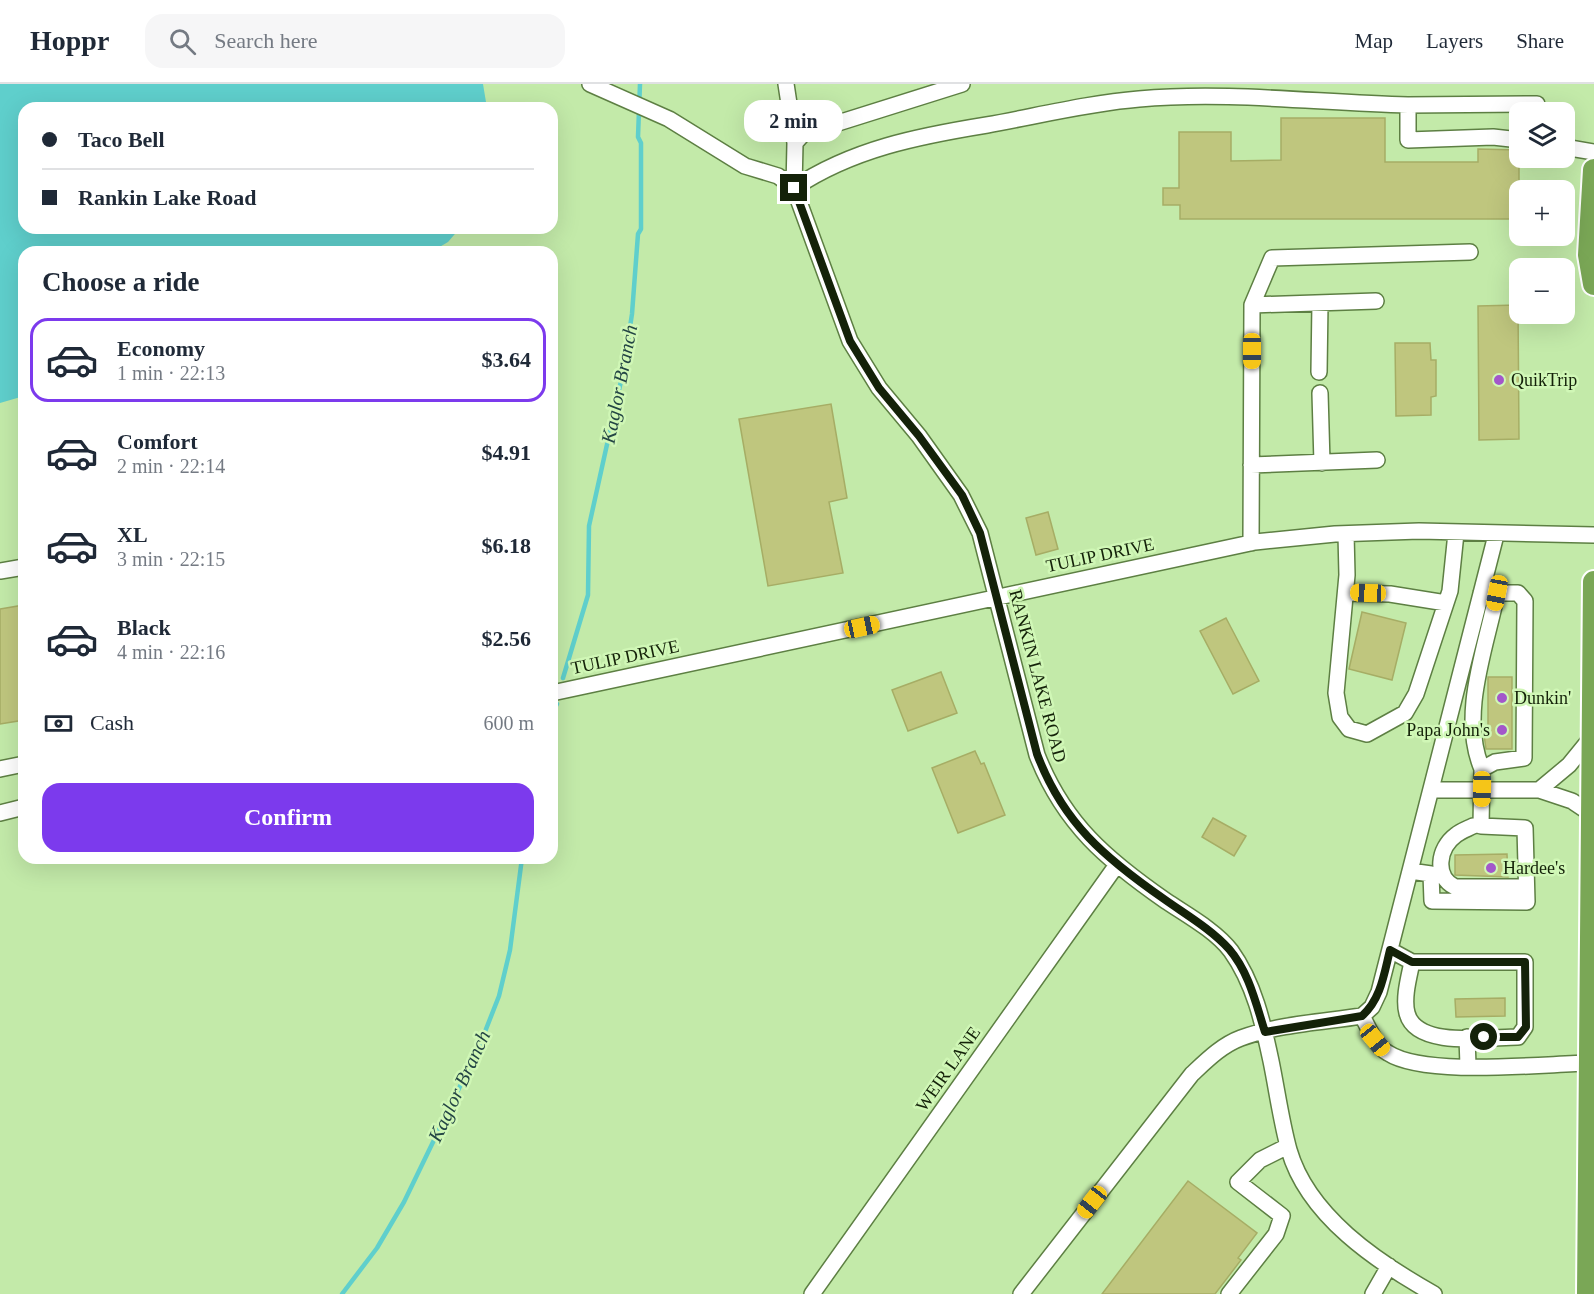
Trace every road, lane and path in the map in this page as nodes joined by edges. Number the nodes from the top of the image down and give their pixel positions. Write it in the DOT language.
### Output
graph roads {
  1 [pos="590,84"];
  2 [pos="786,84"];
  3 [pos="962,84"];
  4 [pos="1509,104"];
  5 [pos="1408,105"];
  6 [pos="1509,139"];
  7 [pos="795,142"];
  8 [pos="1575,149"];
  9 [pos="1594,152"];
  10 [pos="1594,170"];
  11 [pos="794,188"];
  12 [pos="1470,252"];
  13 [pos="1594,284"];
  14 [pos="1376,301"];
  15 [pos="1320,303"];
  16 [pos="1252,305"];
  17 [pos="1319,372"];
  18 [pos="1320,393"];
  19 [pos="1377,460"];
  20 [pos="1322,463"];
  21 [pos="1251,465"];
  22 [pos="1456,533"];
  23 [pos="1346,534"];
  24 [pos="1496,535"];
  25 [pos="1594,535"];
  26 [pos="1251,543"];
  27 [pos="18,568"];
  28 [pos="0,571"];
  29 [pos="1594,582"];
  30 [pos="1346,593"];
  31 [pos="1489,593"];
  32 [pos="996,598"];
  33 [pos="1446,603"];
  34 [pos="558,692"];
  35 [pos="1591,738"];
  36 [pos="18,765"];
  37 [pos="0,769"];
  38 [pos="1482,769"];
  39 [pos="1482,789"];
  40 [pos="1431,790"];
  41 [pos="1539,790"];
  42 [pos="18,808"];
  43 [pos="0,813"];
  44 [pos="1592,819"];
  45 [pos="1477,826"];
  46 [pos="1116,866"];
  47 [pos="1410,871"];
  48 [pos="1431,874"];
  49 [pos="1526,887"];
  50 [pos="1390,950"];
  51 [pos="1412,962"];
  52 [pos="1362,1016"];
  53 [pos="1265,1032"];
  54 [pos="1467,1037"];
  55 [pos="1589,1063"];
  56 [pos="1468,1066"];
  57 [pos="1288,1146"];
  58 [pos="1389,1266"];
  59 [pos="812,1294"];
  60 [pos="1021,1294"];
  61 [pos="1229,1294"];
  62 [pos="1373,1294"];
  63 [pos="1434,1294"];
  64 [pos="1588,1294"];
  1 -- 11 [label="street"];
  2 -- 7 [label="street"];
  3 -- 7 [label="street"];
  4 -- 5 [label="street"];
  5 -- 6 [label="street"];
  5 -- 11 [label="street"];
  7 -- 11 [label="street"];
  8 -- 9 [label="street"];
  10 -- 13 [label="highway"];
  11 -- 32 [label="street, RANKIN LAKE ROAD"];
  12 -- 16 [label="street"];
  14 -- 15 [label="street"];
  15 -- 16 [label="street"];
  15 -- 17 [label="street"];
  16 -- 21 [label="street"];
  18 -- 20 [label="street"];
  19 -- 20 [label="street"];
  20 -- 21 [label="street"];
  21 -- 26 [label="street"];
  22 -- 23 [label="street, TULIP DRIVE"];
  22 -- 24 [label="street, TULIP DRIVE"];
  22 -- 33 [label="street"];
  23 -- 26 [label="street, TULIP DRIVE"];
  23 -- 30 [label="street"];
  24 -- 25 [label="street, TULIP DRIVE"];
  24 -- 31 [label="street"];
  26 -- 32 [label="street, TULIP DRIVE"];
  27 -- 28 [label="street"];
  29 -- 35 [label="highway"];
  30 -- 33 [label="street"];
  30 -- 33 [label="street"];
  31 -- 38 [label="street"];
  31 -- 38 [label="street"];
  31 -- 40 [label="street"];
  32 -- 34 [label="street, TULIP DRIVE"];
  32 -- 46 [label="street, RANKIN LAKE ROAD"];
  35 -- 41 [label="street"];
  35 -- 44 [label="highway"];
  36 -- 37 [label="street"];
  38 -- 39 [label="street"];
  39 -- 40 [label="street"];
  39 -- 41 [label="street"];
  39 -- 45 [label="street"];
  40 -- 47 [label="street"];
  41 -- 44 [label="street"];
  42 -- 43 [label="street"];
  44 -- 55 [label="highway"];
  45 -- 48 [label="street"];
  45 -- 49 [label="street"];
  45 -- 49 [label="street"];
  46 -- 53 [label="street, RANKIN LAKE ROAD"];
  46 -- 59 [label="street, WEIR LANE"];
  47 -- 48 [label="street"];
  47 -- 50 [label="street"];
  48 -- 49 [label="street"];
  50 -- 51 [label="street"];
  50 -- 52 [label="street"];
  51 -- 54 [label="street"];
  51 -- 54 [label="street"];
  52 -- 53 [label="street"];
  52 -- 56 [label="street"];
  53 -- 57 [label="street, RANKIN LAKE ROAD"];
  53 -- 60 [label="street"];
  54 -- 56 [label="street"];
  55 -- 56 [label="street"];
  55 -- 64 [label="highway"];
  57 -- 58 [label="street, RANKIN LAKE ROAD"];
  57 -- 61 [label="street"];
  58 -- 62 [label="street"];
  58 -- 63 [label="street, RANKIN LAKE ROAD"];
}
